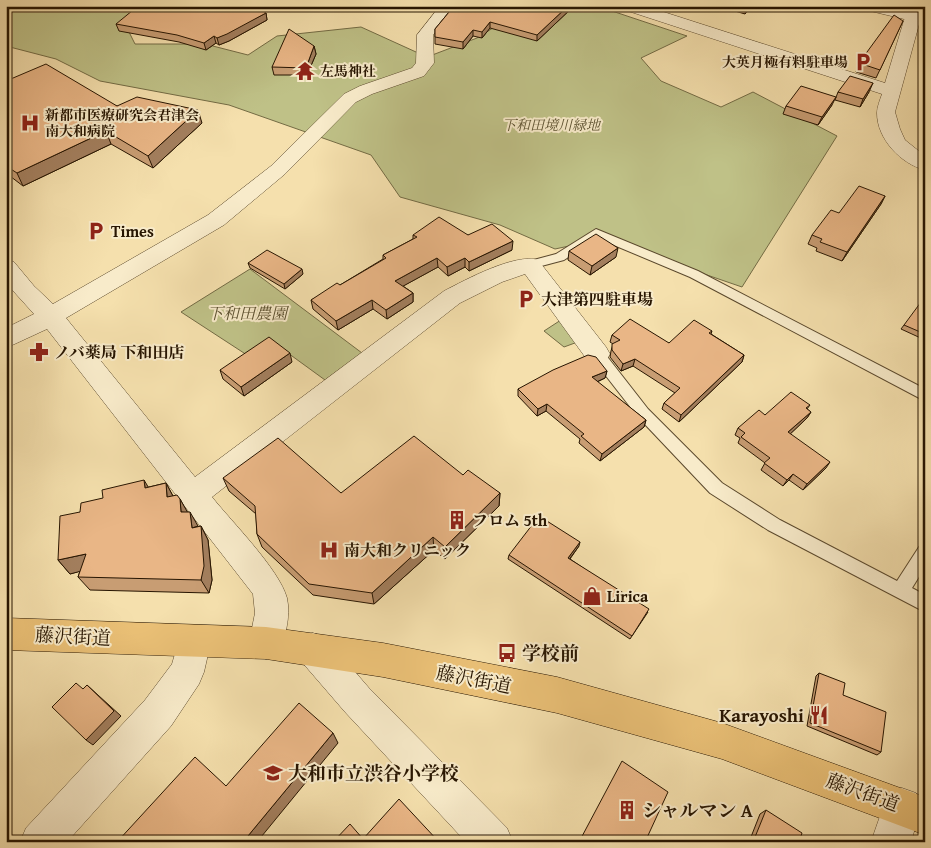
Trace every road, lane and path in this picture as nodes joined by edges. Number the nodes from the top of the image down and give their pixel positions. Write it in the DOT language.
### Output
graph roads {
  1 [pos="448,6"];
  2 [pos="628,6"];
  3 [pos="868,6"];
  4 [pos="919,18"];
  5 [pos="892,91"];
  6 [pos="925,164"];
  7 [pos="530,265"];
  8 [pos="6,267"];
  9 [pos="51,316"];
  10 [pos="6,339"];
  11 [pos="597,354"];
  12 [pos="925,396"];
  13 [pos="193,495"];
  14 [pos="925,552"];
  15 [pos="901,590"];
  16 [pos="925,604"];
  17 [pos="6,634"];
  18 [pos="194,641"];
  19 [pos="266,643"];
  20 [pos="313,649"];
  21 [pos="913,811"];
  22 [pos="40,842"];
  23 [pos="493,842"];
  24 [pos="891,842"];
  1 -- 9 [label="street"];
  2 -- 5 [label="street"];
  3 -- 4 [label="street"];
  4 -- 5 [label="street"];
  5 -- 6 [label="street"];
  7 -- 11 [label="street"];
  7 -- 12 [label="lane"];
  7 -- 13 [label="street"];
  8 -- 9 [label="street"];
  9 -- 10 [label="street"];
  9 -- 13 [label="street"];
  11 -- 15 [label="lane"];
  13 -- 19 [label="street"];
  14 -- 15 [label="lane"];
  15 -- 16 [label="lane"];
  17 -- 18 [label="highway, 藤沢街道"];
  18 -- 19 [label="highway, 藤沢街道"];
  18 -- 22 [label="street"];
  19 -- 20 [label="highway, 藤沢街道"];
  20 -- 21 [label="highway, 藤沢街道"];
  20 -- 23 [label="street"];
  21 -- 24 [label="street"];
}
